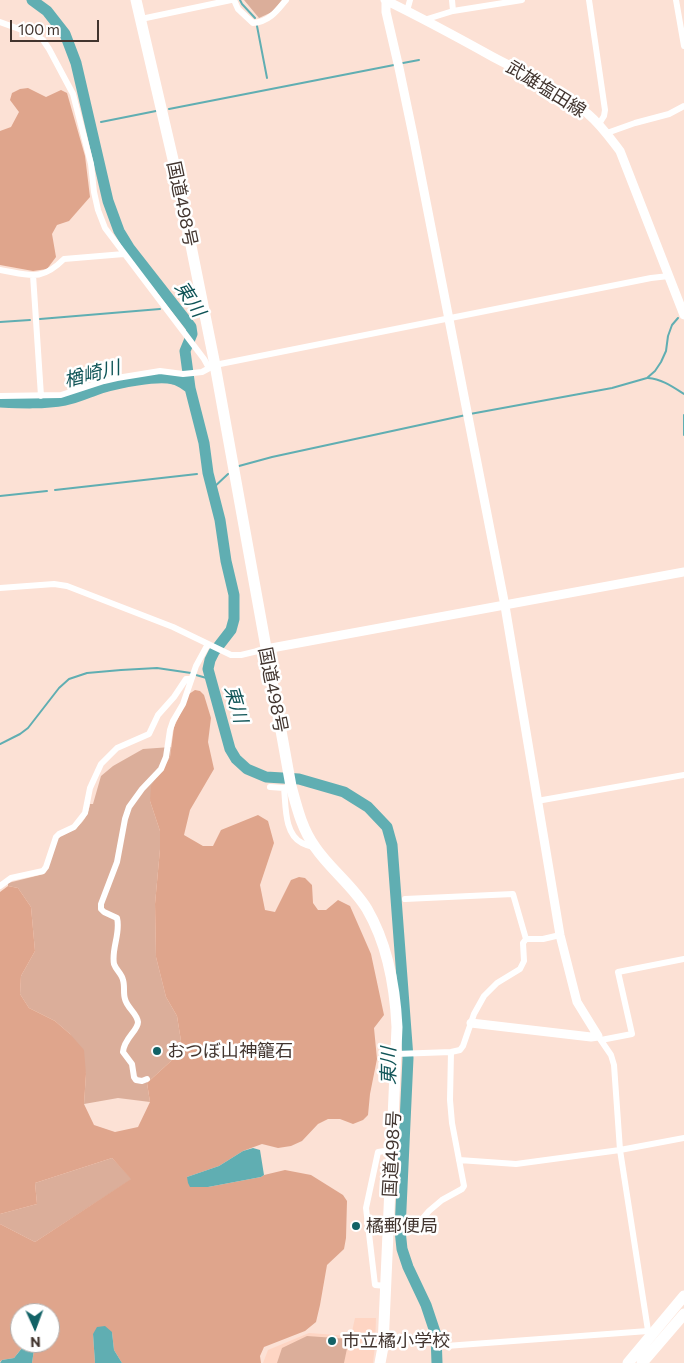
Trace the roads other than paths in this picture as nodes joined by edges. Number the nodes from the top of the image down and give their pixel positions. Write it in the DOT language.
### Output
graph roads {
  1 [pos="136,0"];
  2 [pos="233,0"];
  3 [pos="286,0"];
  4 [pos="386,0"];
  5 [pos="410,0"];
  6 [pos="452,0"];
  7 [pos="522,0"];
  8 [pos="589,0"];
  9 [pos="676,0"];
  10 [pos="407,11"];
  11 [pos="453,11"];
  12 [pos="141,19"];
  13 [pos="424,20"];
  14 [pos="0,22"];
  15 [pos="684,46"];
  16 [pos="684,106"];
  17 [pos="599,124"];
  18 [pos="607,133"];
  19 [pos="124,254"];
  20 [pos="0,270"];
  21 [pos="33,275"];
  22 [pos="668,276"];
  23 [pos="684,315"];
  24 [pos="449,319"];
  25 [pos="212,367"];
  26 [pos="0,396"];
  27 [pos="41,396"];
  28 [pos="684,572"];
  29 [pos="0,588"];
  30 [pos="505,606"];
  31 [pos="210,645"];
  32 [pos="266,649"];
  33 [pos="191,679"];
  34 [pos="684,775"];
  35 [pos="270,787"];
  36 [pos="288,788"];
  37 [pos="537,801"];
  38 [pos="0,886"];
  39 [pos="405,899"];
  40 [pos="560,935"];
  41 [pos="526,940"];
  42 [pos="684,960"];
  43 [pos="471,1023"];
  44 [pos="600,1038"];
  45 [pos="451,1052"];
  46 [pos="399,1054"];
  47 [pos="147,1079"];
  48 [pos="684,1138"];
  49 [pos="392,1150"];
  50 [pos="620,1150"];
  51 [pos="459,1160"];
  52 [pos="392,1222"];
  53 [pos="366,1223"];
  54 [pos="386,1286"];
  55 [pos="684,1296"];
  56 [pos="684,1314"];
  57 [pos="648,1331"];
  58 [pos="446,1346"];
  59 [pos="380,1363"];
  60 [pos="628,1363"];
  61 [pos="642,1363"];
  62 [pos="652,1363"];
  1 -- 12 [label="highway, 国道498号"];
  2 -- 3 [label="street"];
  2 -- 12 [label="street"];
  4 -- 10 [label="street, 武雄塩田線"];
  4 -- 24 [label="street"];
  5 -- 10 [label="street"];
  6 -- 11 [label="street"];
  7 -- 11 [label="street"];
  8 -- 17 [label="street"];
  9 -- 15 [label="street"];
  10 -- 13 [label="street, 武雄塩田線"];
  11 -- 13 [label="street"];
  12 -- 25 [label="highway, 国道498号"];
  13 -- 17 [label="street, 武雄塩田線"];
  14 -- 19 [label="street"];
  16 -- 18 [label="street"];
  17 -- 18 [label="street, 武雄塩田線"];
  18 -- 22 [label="street, 武雄塩田線"];
  19 -- 21 [label="street"];
  19 -- 25 [label="street"];
  20 -- 21 [label="street"];
  21 -- 27 [label="street"];
  22 -- 23 [label="street, 武雄塩田線"];
  22 -- 24 [label="street"];
  24 -- 25 [label="street"];
  24 -- 30 [label="street"];
  25 -- 27 [label="street"];
  25 -- 32 [label="highway, 国道498号"];
  26 -- 27 [label="street"];
  28 -- 30 [label="street"];
  29 -- 31 [label="street"];
  30 -- 32 [label="street"];
  30 -- 37 [label="street"];
  31 -- 32 [label="street"];
  31 -- 33 [label="street"];
  32 -- 36 [label="highway, 国道498号"];
  33 -- 38 [label="street"];
  33 -- 47 [label="street"];
  34 -- 37 [label="street"];
  35 -- 36 [label="street"];
  36 -- 46 [label="highway, 国道498号"];
  37 -- 40 [label="street"];
  39 -- 41 [label="street"];
  40 -- 41 [label="street"];
  40 -- 44 [label="street"];
  41 -- 43 [label="street"];
  42 -- 44 [label="street"];
  43 -- 44 [label="street"];
  43 -- 45 [label="street"];
  44 -- 50 [label="street"];
  45 -- 46 [label="street"];
  45 -- 51 [label="street"];
  46 -- 49 [label="highway, 国道498号"];
  48 -- 50 [label="street"];
  49 -- 52 [label="highway, 国道498号"];
  49 -- 53 [label="street"];
  50 -- 51 [label="street"];
  50 -- 57 [label="street"];
  51 -- 52 [label="street"];
  52 -- 53 [label="street"];
  52 -- 54 [label="highway, 国道498号"];
  53 -- 54 [label="street"];
  54 -- 59 [label="highway, 国道498号"];
  55 -- 60 [label="highway"];
  56 -- 61 [label="highway"];
  57 -- 58 [label="street"];
  57 -- 62 [label="street"];
}
